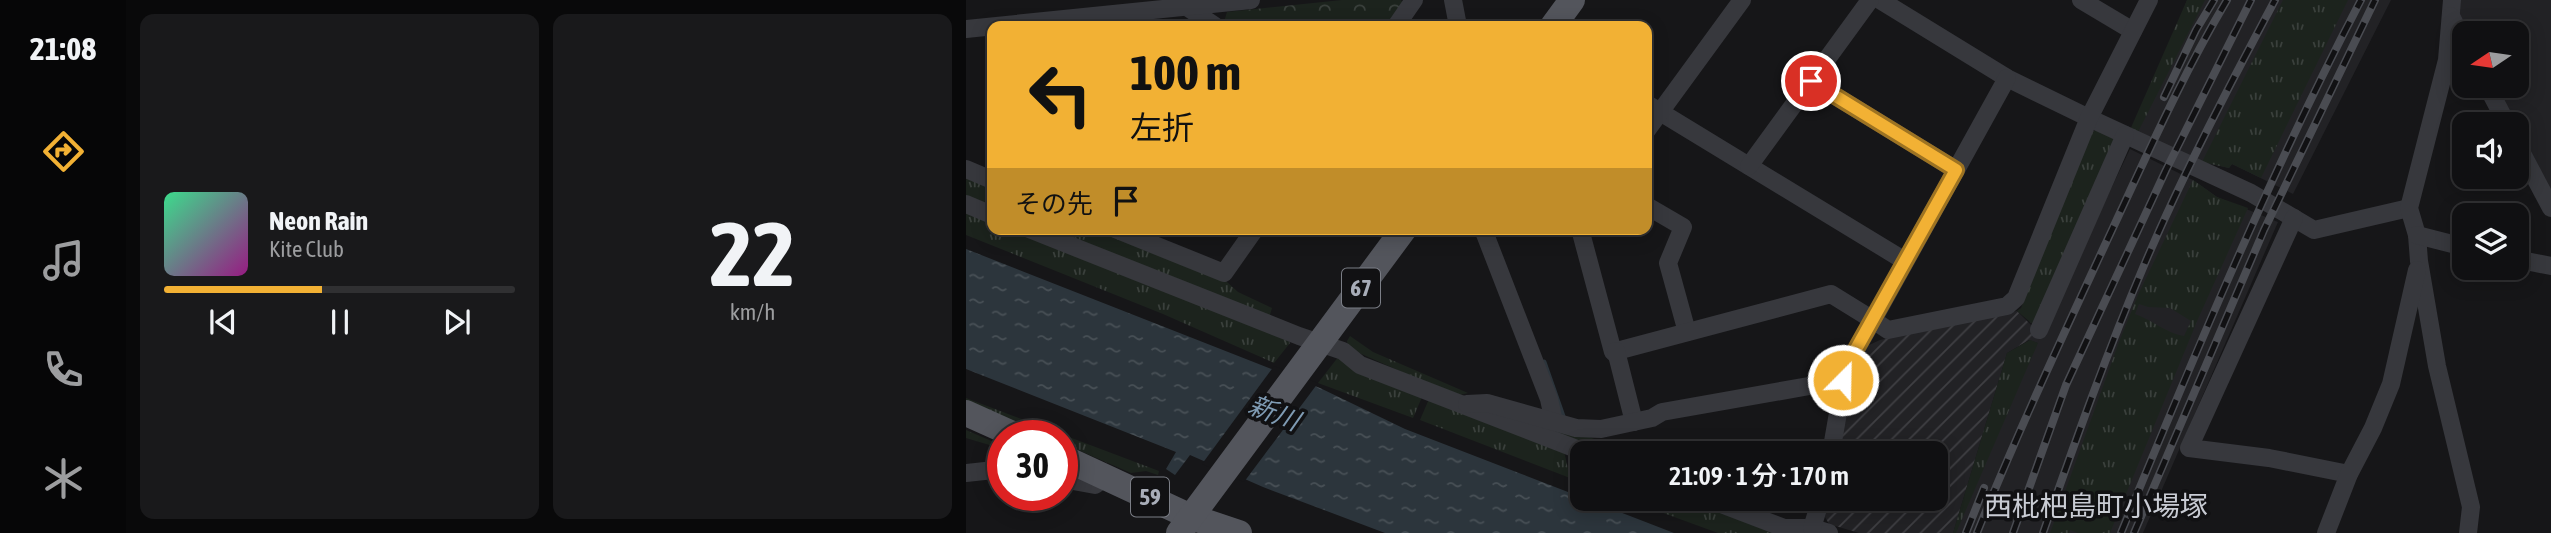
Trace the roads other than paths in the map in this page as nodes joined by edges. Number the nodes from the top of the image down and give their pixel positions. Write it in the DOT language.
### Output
graph roads {
  1 [pos="1251,0"];
  2 [pos="1413,0"];
  3 [pos="1453,0"];
  4 [pos="1572,0"];
  5 [pos="1742,0"];
  6 [pos="1870,0"];
  7 [pos="1880,0"];
  8 [pos="2081,0"];
  9 [pos="2149,0"];
  10 [pos="1187,3"];
  11 [pos="2451,8"];
  12 [pos="1072,21"];
  13 [pos="1208,21"];
  14 [pos="1399,21"];
  15 [pos="1457,21"];
  16 [pos="1557,21"];
  17 [pos="987,28"];
  18 [pos="966,29"];
  19 [pos="2133,31"];
  20 [pos="2007,78"];
  21 [pos="1811,81"];
  22 [pos="1654,108"];
  23 [pos="2089,118"];
  24 [pos="2125,135"];
  25 [pos="1749,166"];
  26 [pos="2529,167"];
  27 [pos="966,169"];
  28 [pos="1956,170"];
  29 [pos="987,178"];
  30 [pos="966,204"];
  31 [pos="2409,208"];
  32 [pos="2551,208"];
  33 [pos="1652,209"];
  34 [pos="987,213"];
  35 [pos="2294,218"];
  36 [pos="1044,235"];
  37 [pos="1130,235"];
  38 [pos="1251,235"];
  39 [pos="1400,235"];
  40 [pos="1485,235"];
  41 [pos="1582,235"];
  42 [pos="2417,235"];
  43 [pos="2452,244"];
  44 [pos="1905,261"];
  45 [pos="2419,261"];
  46 [pos="2529,262"];
  47 [pos="2551,266"];
  48 [pos="1873,320"];
  49 [pos="2039,330"];
  50 [pos="1687,332"];
  51 [pos="1320,345"];
  52 [pos="1616,351"];
  53 [pos="1843,380"];
  54 [pos="1456,404"];
  55 [pos="966,413"];
  56 [pos="987,422"];
  57 [pos="1554,422"];
  58 [pos="1634,422"];
  59 [pos="1833,441"];
  60 [pos="1570,447"];
  61 [pos="1078,464"];
  62 [pos="987,471"];
  63 [pos="966,473"];
  64 [pos="2349,474"];
  65 [pos="1106,477"];
  66 [pos="1078,482"];
  67 [pos="1739,511"];
  68 [pos="1817,511"];
  69 [pos="1191,517"];
  70 [pos="1812,528"];
  71 [pos="1239,533"];
  72 [pos="1829,533"];
  73 [pos="2326,533"];
  74 [pos="2468,533"];
  1 -- 10 [label="street"];
  2 -- 14 [label="street"];
  3 -- 15 [label="street"];
  4 -- 16 [label="main road"];
  5 -- 22 [label="street"];
  6 -- 21 [label="street"];
  7 -- 20 [label="street"];
  8 -- 19 [label="street"];
  9 -- 19 [label="street"];
  10 -- 12 [label="street"];
  10 -- 13 [label="street"];
  11 -- 31 [label="street"];
  17 -- 18 [label="street"];
  19 -- 23 [label="street"];
  20 -- 23 [label="street"];
  20 -- 28 [label="street"];
  21 -- 25 [label="street"];
  21 -- 28 [label="street"];
  22 -- 25 [label="street"];
  23 -- 24 [label="street"];
  23 -- 48 [label="street"];
  24 -- 35 [label="street"];
  24 -- 49 [label="street"];
  25 -- 44 [label="street"];
  26 -- 32 [label="street"];
  27 -- 29 [label="street"];
  28 -- 44 [label="street"];
  30 -- 34 [label="street"];
  31 -- 35 [label="street"];
  31 -- 42 [label="street"];
  33 -- 50 [label="street"];
  35 -- 64 [label="street"];
  36 -- 51 [label="street"];
  37 -- 38 [label="street"];
  39 -- 51 [label="main road, 67"];
  40 -- 57 [label="street"];
  41 -- 52 [label="street"];
  42 -- 43 [label="street"];
  42 -- 45 [label="street"];
  44 -- 48 [label="street"];
  45 -- 64 [label="street"];
  45 -- 74 [label="street"];
  46 -- 47 [label="street"];
  48 -- 50 [label="street"];
  48 -- 53 [label="street"];
  50 -- 52 [label="street"];
  51 -- 54 [label="street"];
  51 -- 69 [label="main road, 67"];
  52 -- 58 [label="street"];
  53 -- 58 [label="street"];
  53 -- 59 [label="street"];
  54 -- 57 [label="street"];
  54 -- 60 [label="street"];
  55 -- 56 [label="main road"];
  57 -- 58 [label="street"];
  61 -- 65 [label="main road, 59"];
  62 -- 63 [label="street"];
  64 -- 73 [label="street"];
  65 -- 66 [label="street"];
  65 -- 69 [label="main road, 59"];
  67 -- 70 [label="street"];
  68 -- 70 [label="street"];
  69 -- 71 [label="main road, 59"];
  70 -- 72 [label="street"];
}
